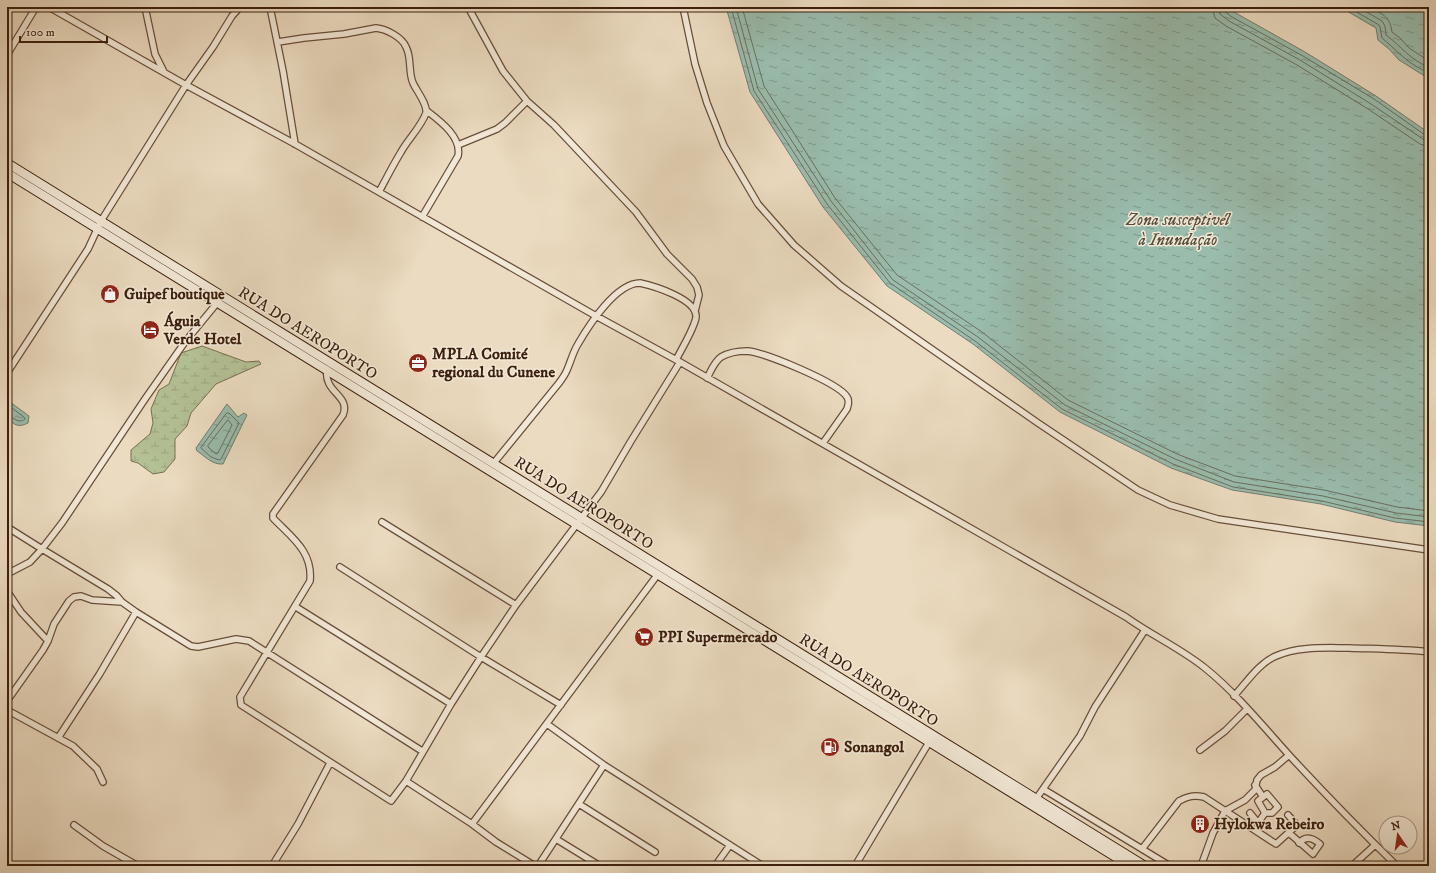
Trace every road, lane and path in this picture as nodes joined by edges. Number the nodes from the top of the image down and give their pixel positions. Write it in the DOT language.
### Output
graph roads {
  1 [pos="36,7"];
  2 [pos="49,7"];
  3 [pos="145,7"];
  4 [pos="240,7"];
  5 [pos="270,7"];
  6 [pos="468,7"];
  7 [pos="683,7"];
  8 [pos="278,42"];
  9 [pos="7,55"];
  10 [pos="164,72"];
  11 [pos="186,85"];
  12 [pos="526,102"];
  13 [pos="426,111"];
  14 [pos="295,144"];
  15 [pos="458,145"];
  16 [pos="7,163"];
  17 [pos="7,173"];
  18 [pos="379,192"];
  19 [pos="422,217"];
  20 [pos="99,225"];
  21 [pos="217,303"];
  22 [pos="695,311"];
  23 [pos="596,316"];
  24 [pos="678,361"];
  25 [pos="328,367"];
  26 [pos="7,373"];
  27 [pos="707,378"];
  28 [pos="822,443"];
  29 [pos="493,464"];
  30 [pos="579,521"];
  31 [pos="382,522"];
  32 [pos="7,527"];
  33 [pos="42,549"];
  34 [pos="1429,550"];
  35 [pos="340,567"];
  36 [pos="7,574"];
  37 [pos="658,574"];
  38 [pos="7,591"];
  39 [pos="122,602"];
  40 [pos="516,605"];
  41 [pos="296,607"];
  42 [pos="136,612"];
  43 [pos="1145,630"];
  44 [pos="48,641"];
  45 [pos="268,652"];
  46 [pos="1429,652"];
  47 [pos="480,657"];
  48 [pos="1234,696"];
  49 [pos="7,701"];
  50 [pos="451,704"];
  51 [pos="561,705"];
  52 [pos="1247,709"];
  53 [pos="7,710"];
  54 [pos="547,724"];
  55 [pos="58,738"];
  56 [pos="931,739"];
  57 [pos="1200,750"];
  58 [pos="422,751"];
  59 [pos="1289,755"];
  60 [pos="330,763"];
  61 [pos="604,765"];
  62 [pos="406,781"];
  63 [pos="103,782"];
  64 [pos="1255,785"];
  65 [pos="1043,789"];
  66 [pos="1264,797"];
  67 [pos="1036,800"];
  68 [pos="579,804"];
  69 [pos="1226,810"];
  70 [pos="1250,813"];
  71 [pos="1265,813"];
  72 [pos="1288,815"];
  73 [pos="472,824"];
  74 [pos="74,825"];
  75 [pos="1289,833"];
  76 [pos="556,839"];
  77 [pos="1299,843"];
  78 [pos="730,845"];
  79 [pos="1375,845"];
  80 [pos="1142,849"];
  81 [pos="655,852"];
  82 [pos="138,866"];
  83 [pos="272,866"];
  84 [pos="537,866"];
  85 [pos="600,866"];
  86 [pos="715,866"];
  87 [pos="763,866"];
  88 [pos="855,866"];
  89 [pos="1130,866"];
  90 [pos="1146,866"];
  91 [pos="1170,866"];
  92 [pos="1201,866"];
  93 [pos="1352,866"];
  94 [pos="1397,866"];
  1 -- 9 [label="street"];
  2 -- 10 [label="street"];
  3 -- 10 [label="street"];
  4 -- 11 [label="street"];
  5 -- 8 [label="street"];
  6 -- 12 [label="street"];
  7 -- 34 [label="street"];
  8 -- 13 [label="street"];
  8 -- 14 [label="street"];
  10 -- 11 [label="street"];
  11 -- 14 [label="street"];
  11 -- 20 [label="street"];
  12 -- 15 [label="street"];
  12 -- 22 [label="street"];
  13 -- 15 [label="street"];
  13 -- 18 [label="street"];
  14 -- 18 [label="street"];
  15 -- 19 [label="street"];
  16 -- 20 [label="main road, RUA DO AEROPORTO"];
  17 -- 20 [label="main road, RUA DO AEROPORTO"];
  18 -- 19 [label="street"];
  19 -- 23 [label="street"];
  20 -- 21 [label="main road, RUA DO AEROPORTO"];
  20 -- 25 [label="main road, RUA DO AEROPORTO"];
  20 -- 26 [label="street"];
  21 -- 25 [label="main road, RUA DO AEROPORTO"];
  21 -- 33 [label="street"];
  22 -- 23 [label="street"];
  22 -- 24 [label="street"];
  23 -- 24 [label="street"];
  23 -- 29 [label="street"];
  24 -- 27 [label="street"];
  24 -- 30 [label="street"];
  25 -- 29 [label="main road, RUA DO AEROPORTO"];
  25 -- 30 [label="main road, RUA DO AEROPORTO"];
  25 -- 41 [label="street"];
  27 -- 28 [label="street"];
  27 -- 28 [label="street"];
  28 -- 43 [label="street"];
  29 -- 30 [label="main road, RUA DO AEROPORTO"];
  30 -- 37 [label="main road, RUA DO AEROPORTO"];
  30 -- 40 [label="street"];
  30 -- 56 [label="main road, RUA DO AEROPORTO"];
  31 -- 40 [label="street"];
  32 -- 33 [label="street"];
  33 -- 36 [label="street"];
  33 -- 39 [label="street"];
  35 -- 47 [label="street"];
  37 -- 51 [label="street"];
  37 -- 56 [label="main road, RUA DO AEROPORTO"];
  38 -- 44 [label="street"];
  39 -- 42 [label="street"];
  39 -- 44 [label="street"];
  40 -- 47 [label="street"];
  41 -- 45 [label="street"];
  41 -- 50 [label="street"];
  42 -- 45 [label="street"];
  42 -- 55 [label="street"];
  43 -- 48 [label="street"];
  43 -- 65 [label="street"];
  44 -- 49 [label="street"];
  45 -- 58 [label="street"];
  45 -- 60 [label="street"];
  46 -- 48 [label="street"];
  47 -- 50 [label="street"];
  47 -- 51 [label="street"];
  48 -- 52 [label="street"];
  50 -- 58 [label="street"];
  51 -- 54 [label="street"];
  52 -- 57 [label="street"];
  52 -- 59 [label="street"];
  53 -- 55 [label="street"];
  54 -- 61 [label="street"];
  54 -- 73 [label="street"];
  55 -- 63 [label="street"];
  56 -- 67 [label="main road, RUA DO AEROPORTO"];
  56 -- 88 [label="street"];
  56 -- 89 [label="main road, RUA DO AEROPORTO"];
  58 -- 62 [label="street"];
  59 -- 64 [label="street"];
  59 -- 79 [label="street"];
  60 -- 62 [label="street"];
  60 -- 83 [label="street"];
  61 -- 68 [label="street"];
  61 -- 78 [label="street"];
  62 -- 73 [label="street"];
  64 -- 66 [label="street"];
  64 -- 69 [label="street"];
  65 -- 67 [label="street"];
  65 -- 80 [label="street"];
  66 -- 71 [label="street"];
  66 -- 71 [label="street"];
  67 -- 90 [label="main road, RUA DO AEROPORTO"];
  68 -- 76 [label="street"];
  68 -- 81 [label="street"];
  69 -- 75 [label="street"];
  69 -- 80 [label="street"];
  69 -- 92 [label="street"];
  70 -- 71 [label="street"];
  72 -- 75 [label="street"];
  73 -- 84 [label="street"];
  74 -- 82 [label="street"];
  75 -- 77 [label="street"];
  76 -- 84 [label="street"];
  76 -- 85 [label="street"];
  78 -- 86 [label="street"];
  78 -- 87 [label="street"];
  79 -- 93 [label="street"];
  79 -- 94 [label="street"];
  80 -- 91 [label="street"];
}
